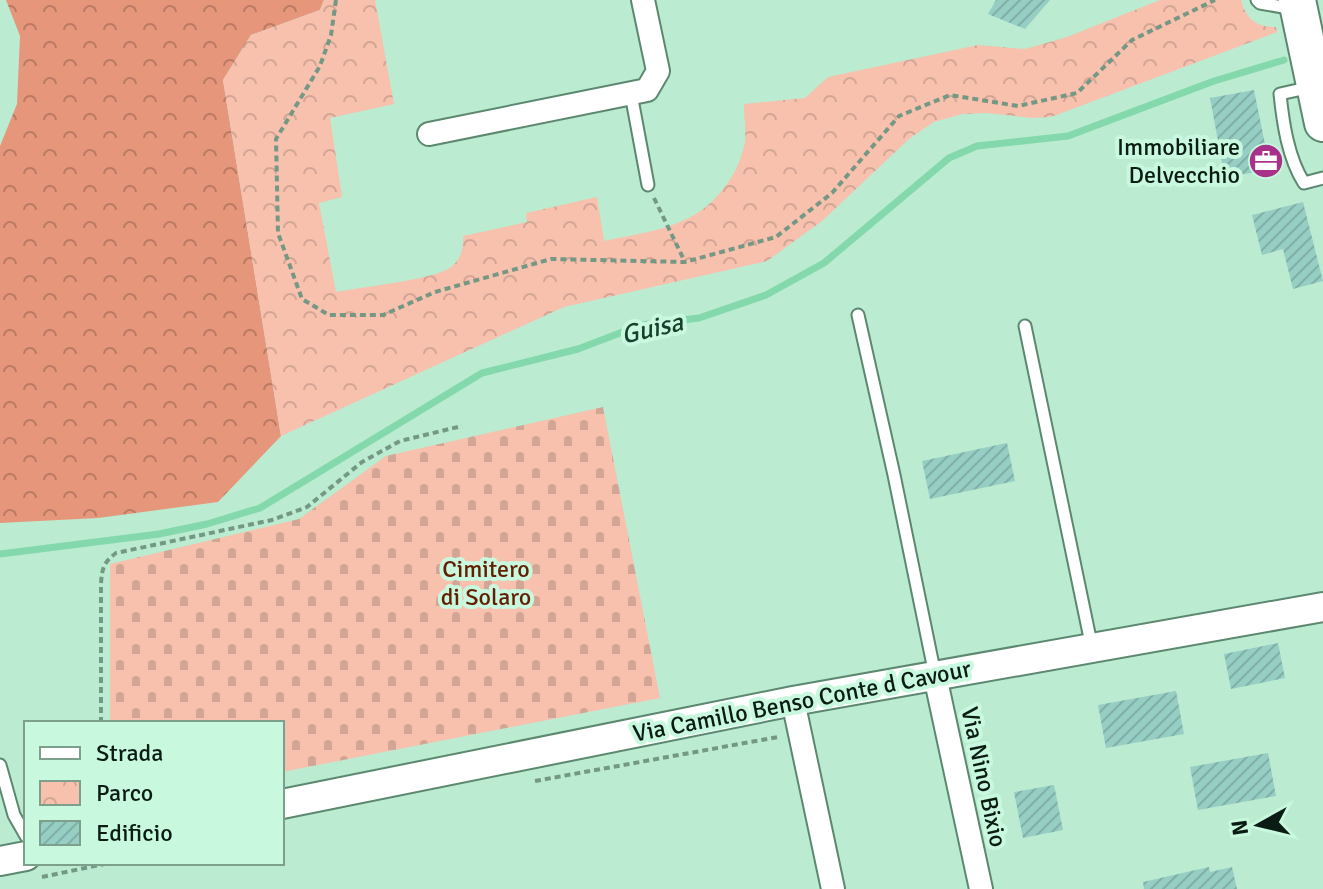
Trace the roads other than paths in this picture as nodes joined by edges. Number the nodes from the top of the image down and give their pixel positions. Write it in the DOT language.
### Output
graph roads {
  1 [pos="643,0"];
  2 [pos="1257,0"];
  3 [pos="1298,5"];
  4 [pos="1315,86"];
  5 [pos="631,94"];
  6 [pos="1323,123"];
  7 [pos="429,134"];
  8 [pos="1323,178"];
  9 [pos="648,185"];
  10 [pos="858,315"];
  11 [pos="1025,326"];
  12 [pos="1323,607"];
  13 [pos="1092,648"];
  14 [pos="935,676"];
  15 [pos="793,701"];
  16 [pos="0,765"];
  17 [pos="284,804"];
  18 [pos="0,808"];
  19 [pos="14,815"];
  20 [pos="24,832"];
  21 [pos="0,861"];
  22 [pos="29,867"];
  23 [pos="833,889"];
  24 [pos="981,889"];
  1 -- 5 [label="street"];
  2 -- 3 [label="lane"];
  3 -- 4 [label="main road"];
  4 -- 6 [label="main road"];
  4 -- 8 [label="lane"];
  5 -- 7 [label="street"];
  5 -- 9 [label="lane"];
  10 -- 14 [label="lane"];
  11 -- 13 [label="lane"];
  12 -- 13 [label="street, Via Camillo Benso Conte d Cavour"];
  13 -- 14 [label="street, Via Camillo Benso Conte d Cavour"];
  14 -- 15 [label="street, Via Camillo Benso Conte d Cavour"];
  14 -- 24 [label="street, Via Nino Bixio"];
  15 -- 17 [label="street, Via Camillo Benso Conte d Cavour"];
  15 -- 23 [label="street"];
  16 -- 19 [label="lane"];
  18 -- 19 [label="lane"];
  19 -- 20 [label="lane"];
  21 -- 22 [label="street"];
}
